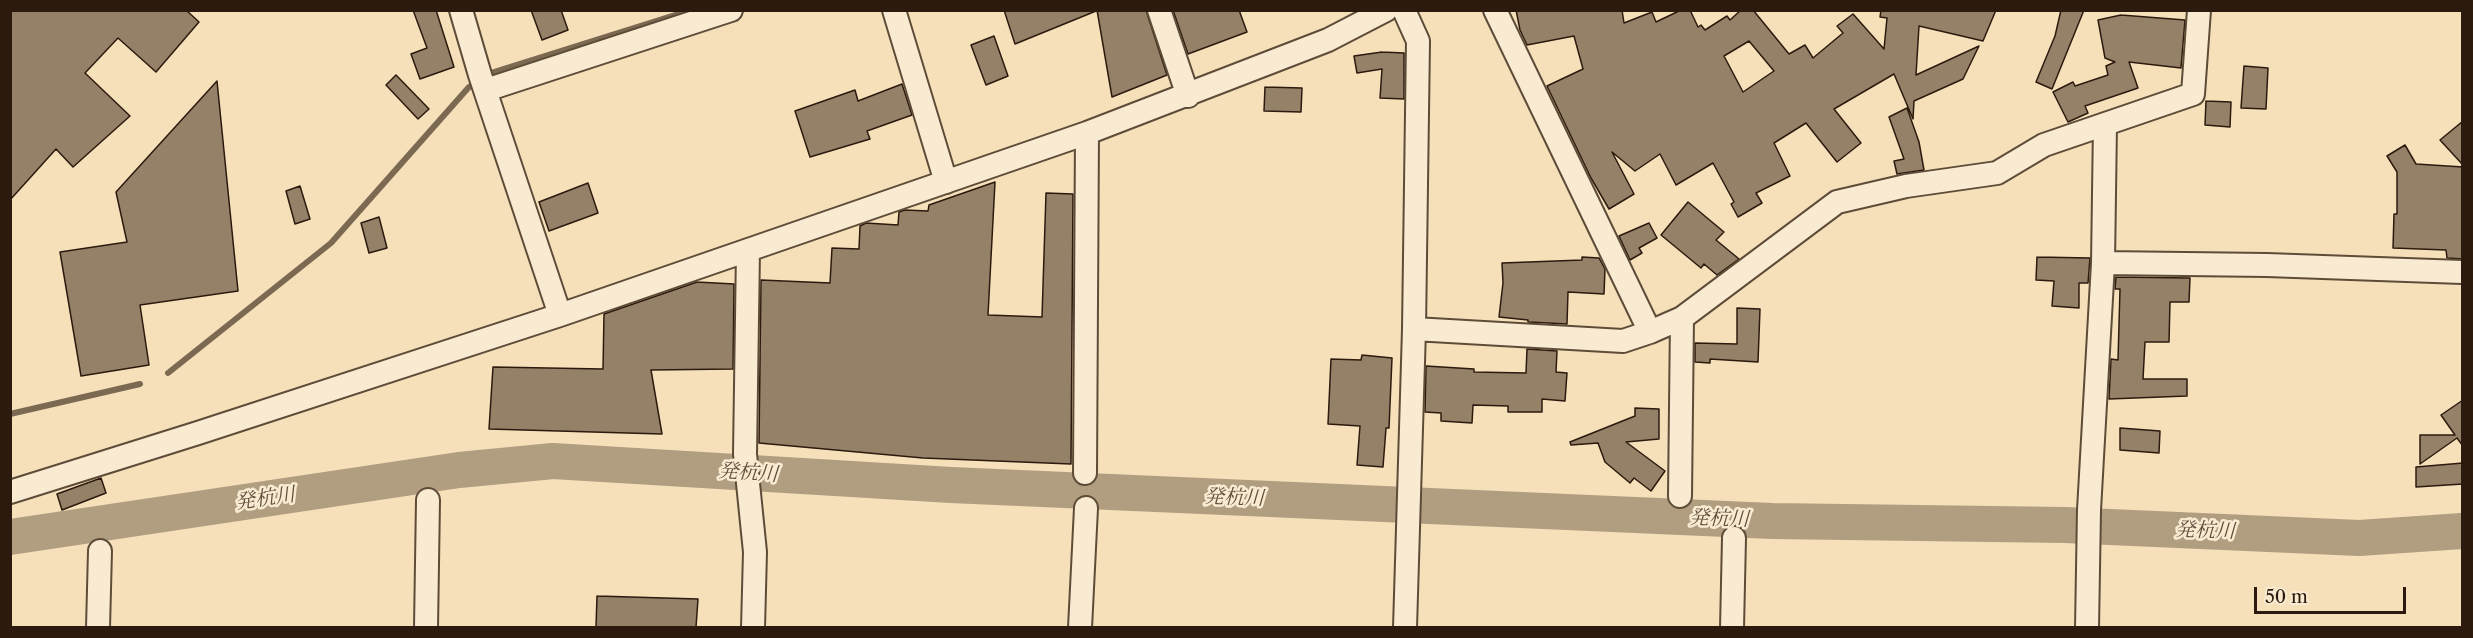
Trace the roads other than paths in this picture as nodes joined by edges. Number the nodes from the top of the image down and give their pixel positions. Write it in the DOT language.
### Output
graph roads {
  1 [pos="461,10"];
  2 [pos="731,10"];
  3 [pos="894,10"];
  4 [pos="1159,10"];
  5 [pos="1386,10"];
  6 [pos="1404,10"];
  7 [pos="1495,10"];
  8 [pos="2199,10"];
  9 [pos="483,82"];
  10 [pos="1188,96"];
  11 [pos="2105,124"];
  12 [pos="1087,133"];
  13 [pos="946,182"];
  14 [pos="748,250"];
  15 [pos="2103,263"];
  16 [pos="2463,273"];
  17 [pos="561,315"];
  18 [pos="1682,318"];
  19 [pos="1414,329"];
  20 [pos="1650,332"];
  21 [pos="1085,473"];
  22 [pos="10,492"];
  23 [pos="1680,496"];
  24 [pos="428,500"];
  25 [pos="1086,508"];
  26 [pos="1734,538"];
  27 [pos="100,551"];
  28 [pos="98,627"];
  29 [pos="426,627"];
  30 [pos="753,627"];
  31 [pos="1080,627"];
  32 [pos="1405,627"];
  33 [pos="1732,627"];
  34 [pos="2087,627"];
  1 -- 9 [label="street"];
  2 -- 9 [label="street"];
  3 -- 13 [label="street"];
  4 -- 10 [label="street"];
  5 -- 10 [label="street"];
  6 -- 19 [label="street"];
  7 -- 20 [label="street"];
  8 -- 11 [label="street"];
  9 -- 17 [label="street"];
  10 -- 12 [label="street"];
  11 -- 15 [label="street"];
  11 -- 18 [label="street"];
  12 -- 13 [label="street"];
  12 -- 21 [label="street"];
  13 -- 14 [label="street"];
  14 -- 17 [label="street"];
  14 -- 30 [label="street"];
  15 -- 16 [label="street"];
  15 -- 34 [label="street"];
  17 -- 22 [label="street"];
  18 -- 20 [label="street"];
  18 -- 23 [label="street"];
  19 -- 20 [label="street"];
  19 -- 32 [label="street"];
  24 -- 29 [label="street"];
  25 -- 31 [label="street"];
  26 -- 33 [label="street"];
  27 -- 28 [label="street"];
}
